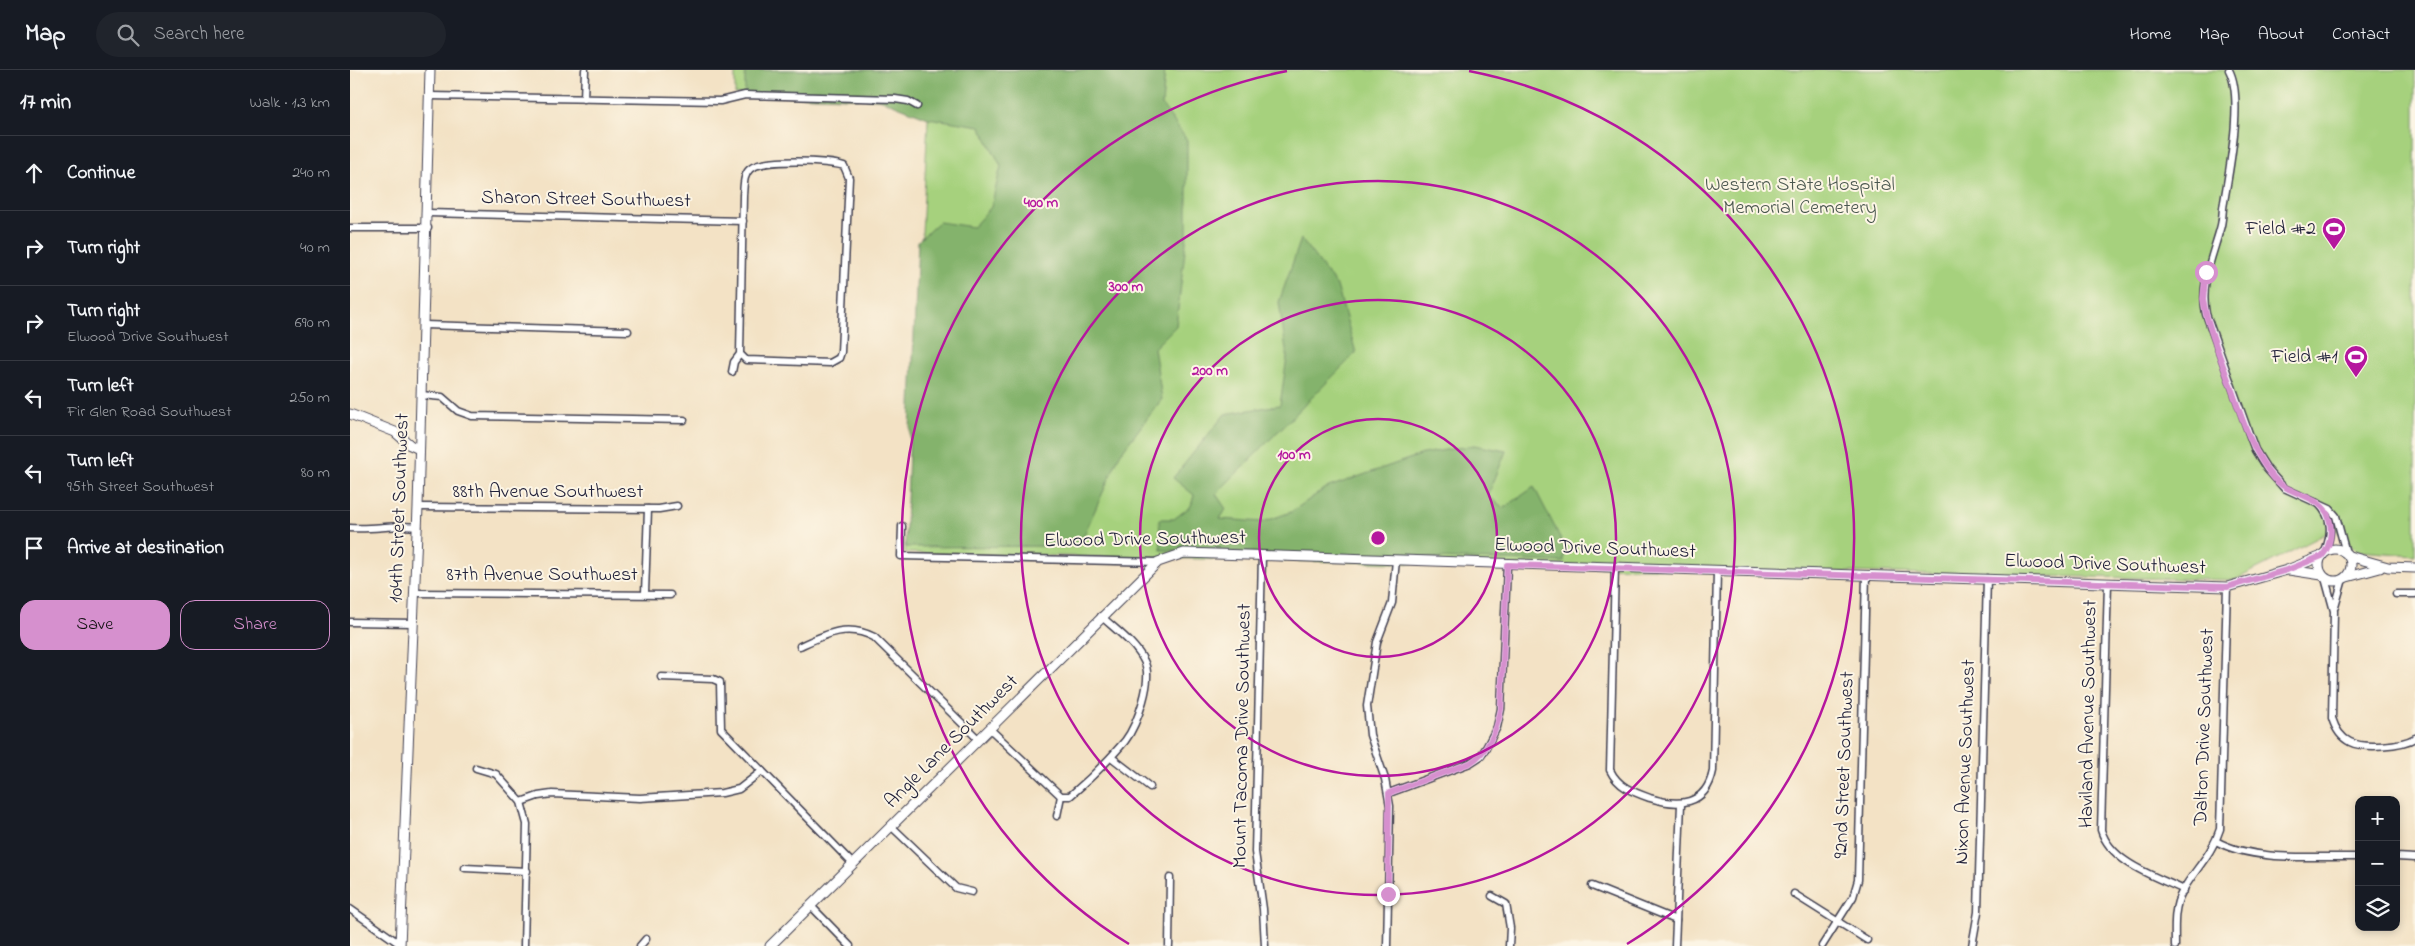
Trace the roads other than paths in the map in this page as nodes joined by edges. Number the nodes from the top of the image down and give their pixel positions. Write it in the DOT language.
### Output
graph roads {
  1 [pos="430,70"];
  2 [pos="585,70"];
  3 [pos="2229,70"];
  4 [pos="430,96"];
  5 [pos="584,100"];
  6 [pos="917,106"];
  7 [pos="428,213"];
  8 [pos="743,220"];
  9 [pos="350,228"];
  10 [pos="428,228"];
  11 [pos="424,325"];
  12 [pos="628,331"];
  13 [pos="740,354"];
  14 [pos="732,372"];
  15 [pos="421,395"];
  16 [pos="350,414"];
  17 [pos="684,420"];
  18 [pos="419,449"];
  19 [pos="2317,502"];
  20 [pos="677,506"];
  21 [pos="418,507"];
  22 [pos="648,509"];
  23 [pos="902,526"];
  24 [pos="418,527"];
  25 [pos="350,528"];
  26 [pos="2324,554"];
  27 [pos="2347,555"];
  28 [pos="1262,556"];
  29 [pos="1396,560"];
  30 [pos="1158,562"];
  31 [pos="1507,565"];
  32 [pos="1615,567"];
  33 [pos="2388,567"];
  34 [pos="2415,568"];
  35 [pos="1717,570"];
  36 [pos="2287,570"];
  37 [pos="1866,575"];
  38 [pos="2323,577"];
  39 [pos="1988,578"];
  40 [pos="2345,578"];
  41 [pos="2108,583"];
  42 [pos="2227,587"];
  43 [pos="415,593"];
  44 [pos="645,593"];
  45 [pos="670,594"];
  46 [pos="2396,594"];
  47 [pos="2415,594"];
  48 [pos="2334,611"];
  49 [pos="1101,616"];
  50 [pos="350,622"];
  51 [pos="413,623"];
  52 [pos="800,646"];
  53 [pos="661,677"];
  54 [pos="990,729"];
  55 [pos="2415,738"];
  56 [pos="979,740"];
  57 [pos="1111,757"];
  58 [pos="476,768"];
  59 [pos="762,771"];
  60 [pos="1150,787"];
  61 [pos="1389,793"];
  62 [pos="1061,796"];
  63 [pos="521,802"];
  64 [pos="1680,804"];
  65 [pos="1057,816"];
  66 [pos="891,826"];
  67 [pos="2216,841"];
  68 [pos="2355,857"];
  69 [pos="2400,858"];
  70 [pos="2415,858"];
  71 [pos="853,864"];
  72 [pos="465,868"];
  73 [pos="527,871"];
  74 [pos="1170,878"];
  75 [pos="1592,886"];
  76 [pos="2184,890"];
  77 [pos="972,892"];
  78 [pos="1794,894"];
  79 [pos="1492,896"];
  80 [pos="811,906"];
  81 [pos="350,909"];
  82 [pos="1676,920"];
  83 [pos="1837,922"];
  84 [pos="646,939"];
  85 [pos="1867,940"];
  86 [pos="400,945"];
  87 [pos="524,946"];
  88 [pos="640,946"];
  89 [pos="770,946"];
  90 [pos="850,946"];
  91 [pos="1169,946"];
  92 [pos="1265,946"];
  93 [pos="1387,946"];
  94 [pos="1509,946"];
  95 [pos="1675,946"];
  96 [pos="1822,946"];
  97 [pos="1972,946"];
  98 [pos="2175,946"];
  1 -- 4 [label="street, 104th Street Southwest"];
  2 -- 5 [label="street"];
  3 -- 19 [label="street"];
  4 -- 5 [label="street"];
  4 -- 7 [label="street, 104th Street Southwest"];
  5 -- 6 [label="street"];
  7 -- 8 [label="street, Sharon Street Southwest"];
  7 -- 10 [label="street, 104th Street Southwest"];
  8 -- 13 [label="street"];
  8 -- 13 [label="street"];
  9 -- 10 [label="street"];
  10 -- 11 [label="street, 104th Street Southwest"];
  11 -- 12 [label="street"];
  11 -- 15 [label="street, 104th Street Southwest"];
  13 -- 14 [label="street"];
  15 -- 17 [label="street"];
  15 -- 18 [label="street, 104th Street Southwest"];
  16 -- 18 [label="street"];
  18 -- 21 [label="street, 104th Street Southwest"];
  19 -- 26 [label="street"];
  19 -- 27 [label="street"];
  20 -- 22 [label="street, 88th Avenue Southwest"];
  21 -- 22 [label="street, 88th Avenue Southwest"];
  21 -- 24 [label="street, 104th Street Southwest"];
  22 -- 44 [label="street"];
  23 -- 30 [label="street, Elwood Drive Southwest"];
  24 -- 25 [label="street"];
  24 -- 43 [label="street, 104th Street Southwest"];
  26 -- 27 [label="street"];
  26 -- 36 [label="street, Elwood Drive Southwest"];
  26 -- 38 [label="street"];
  27 -- 33 [label="street"];
  27 -- 40 [label="street"];
  28 -- 29 [label="street, Elwood Drive Southwest"];
  28 -- 30 [label="street, Elwood Drive Southwest"];
  28 -- 92 [label="street, Mount Tacoma Drive Southwest"];
  29 -- 31 [label="street, Elwood Drive Southwest"];
  29 -- 61 [label="street"];
  30 -- 49 [label="street, Angle Lane Southwest"];
  31 -- 32 [label="street, Elwood Drive Southwest"];
  31 -- 61 [label="street"];
  32 -- 35 [label="street, Elwood Drive Southwest"];
  32 -- 64 [label="street"];
  33 -- 34 [label="street"];
  33 -- 40 [label="street"];
  35 -- 37 [label="street, Elwood Drive Southwest"];
  35 -- 64 [label="street"];
  36 -- 38 [label="street, Elwood Drive Southwest"];
  36 -- 42 [label="street, Elwood Drive Southwest"];
  37 -- 39 [label="street, Elwood Drive Southwest"];
  37 -- 83 [label="street, 92nd Street Southwest"];
  38 -- 40 [label="street"];
  38 -- 48 [label="street"];
  39 -- 41 [label="street, Elwood Drive Southwest"];
  39 -- 97 [label="street, Nixon Avenue Southwest"];
  40 -- 48 [label="street"];
  41 -- 42 [label="street, Elwood Drive Southwest"];
  41 -- 76 [label="street, Haviland Avenue Southwest"];
  42 -- 67 [label="street, Dalton Drive Southwest"];
  43 -- 44 [label="street, 87th Avenue Southwest"];
  43 -- 51 [label="street, 104th Street Southwest"];
  44 -- 45 [label="street, 87th Avenue Southwest"];
  46 -- 47 [label="street"];
  48 -- 55 [label="street"];
  49 -- 54 [label="street, Angle Lane Southwest"];
  49 -- 57 [label="street"];
  50 -- 51 [label="street"];
  51 -- 86 [label="street, 104th Street Southwest"];
  52 -- 56 [label="street"];
  53 -- 59 [label="street"];
  54 -- 56 [label="street, Angle Lane Southwest"];
  54 -- 62 [label="street"];
  56 -- 66 [label="street, Angle Lane Southwest"];
  57 -- 60 [label="street"];
  57 -- 62 [label="street"];
  58 -- 63 [label="street"];
  59 -- 63 [label="street"];
  59 -- 71 [label="street"];
  61 -- 93 [label="street"];
  62 -- 65 [label="street"];
  63 -- 73 [label="street"];
  64 -- 82 [label="street"];
  66 -- 71 [label="street, Angle Lane Southwest"];
  66 -- 77 [label="street"];
  67 -- 68 [label="street"];
  67 -- 76 [label="street, Dalton Drive Southwest"];
  69 -- 70 [label="street"];
  71 -- 80 [label="street, Angle Lane Southwest"];
  72 -- 73 [label="street"];
  73 -- 87 [label="street"];
  74 -- 91 [label="street"];
  75 -- 82 [label="street"];
  76 -- 98 [label="street, Dalton Drive Southwest"];
  78 -- 83 [label="street"];
  79 -- 94 [label="street"];
  80 -- 89 [label="street, Angle Lane Southwest"];
  80 -- 90 [label="street"];
  81 -- 86 [label="street"];
  82 -- 95 [label="street"];
  83 -- 85 [label="street"];
  83 -- 96 [label="street, 92nd Street Southwest"];
  84 -- 88 [label="street"];
}
